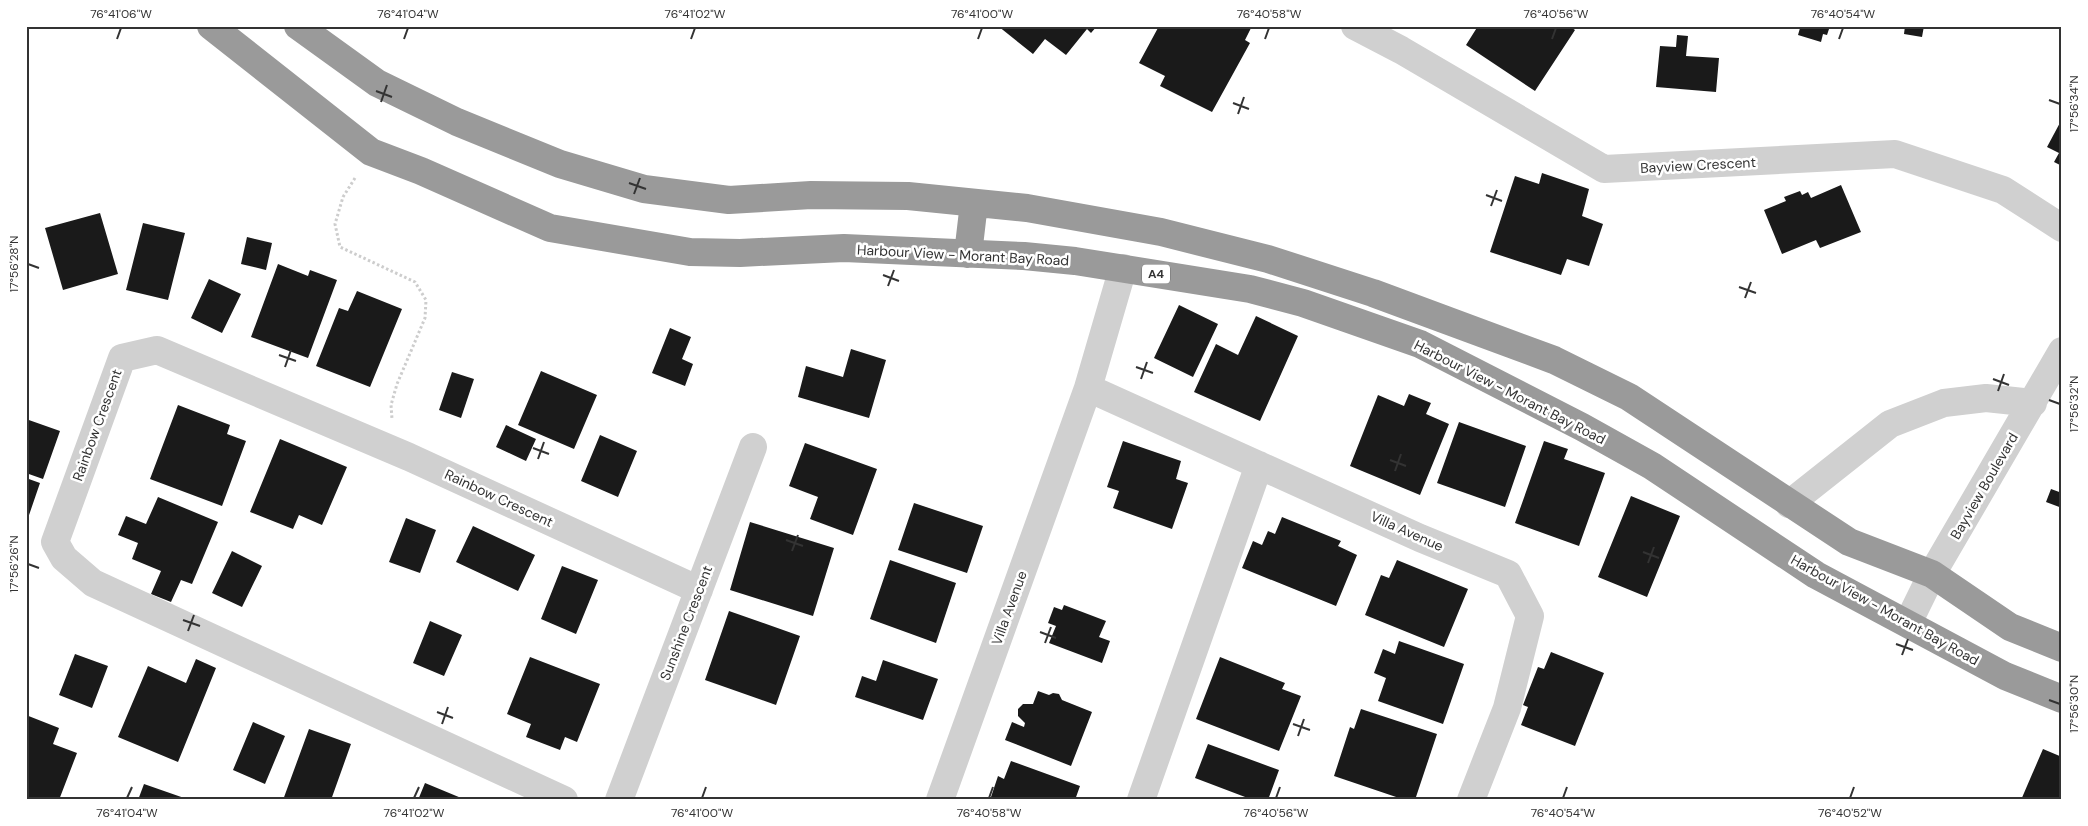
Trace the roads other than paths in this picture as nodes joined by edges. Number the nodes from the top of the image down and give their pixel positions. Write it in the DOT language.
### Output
graph roads {
  1 [pos="211,26"];
  2 [pos="298,26"];
  3 [pos="1355,26"];
  4 [pos="974,202"];
  5 [pos="2062,228"];
  6 [pos="968,254"];
  7 [pos="1122,268"];
  8 [pos="2062,351"];
  9 [pos="1088,388"];
  10 [pos="2047,392"];
  11 [pos="753,447"];
  12 [pos="1259,465"];
  13 [pos="1789,504"];
  14 [pos="1932,574"];
  15 [pos="698,590"];
  16 [pos="1908,623"];
  17 [pos="2062,648"];
  18 [pos="2062,699"];
  19 [pos="564,800"];
  20 [pos="619,800"];
  21 [pos="940,800"];
  22 [pos="1141,800"];
  23 [pos="1472,800"];
  1 -- 6 [label="highway, Harbour View - Morant Bay Road / A4"];
  2 -- 4 [label="highway"];
  3 -- 5 [label="street, Bayview Crescent"];
  4 -- 6 [label="highway"];
  4 -- 13 [label="highway"];
  6 -- 7 [label="highway, Harbour View - Morant Bay Road / A4"];
  7 -- 9 [label="street, Villa Avenue"];
  7 -- 16 [label="highway, Harbour View - Morant Bay Road / A4"];
  8 -- 10 [label="street, Bayview Boulevard"];
  9 -- 12 [label="street, Villa Avenue"];
  9 -- 21 [label="street, Villa Avenue"];
  10 -- 13 [label="street"];
  10 -- 14 [label="street, Bayview Boulevard"];
  11 -- 15 [label="street, Sunshine Crescent"];
  12 -- 22 [label="street"];
  12 -- 23 [label="street, Villa Avenue"];
  13 -- 14 [label="highway"];
  14 -- 16 [label="street, Bayview Boulevard"];
  14 -- 17 [label="highway"];
  15 -- 19 [label="street, Rainbow Crescent"];
  15 -- 20 [label="street, Sunshine Crescent"];
  16 -- 18 [label="highway, Harbour View - Morant Bay Road / A4"];
}
